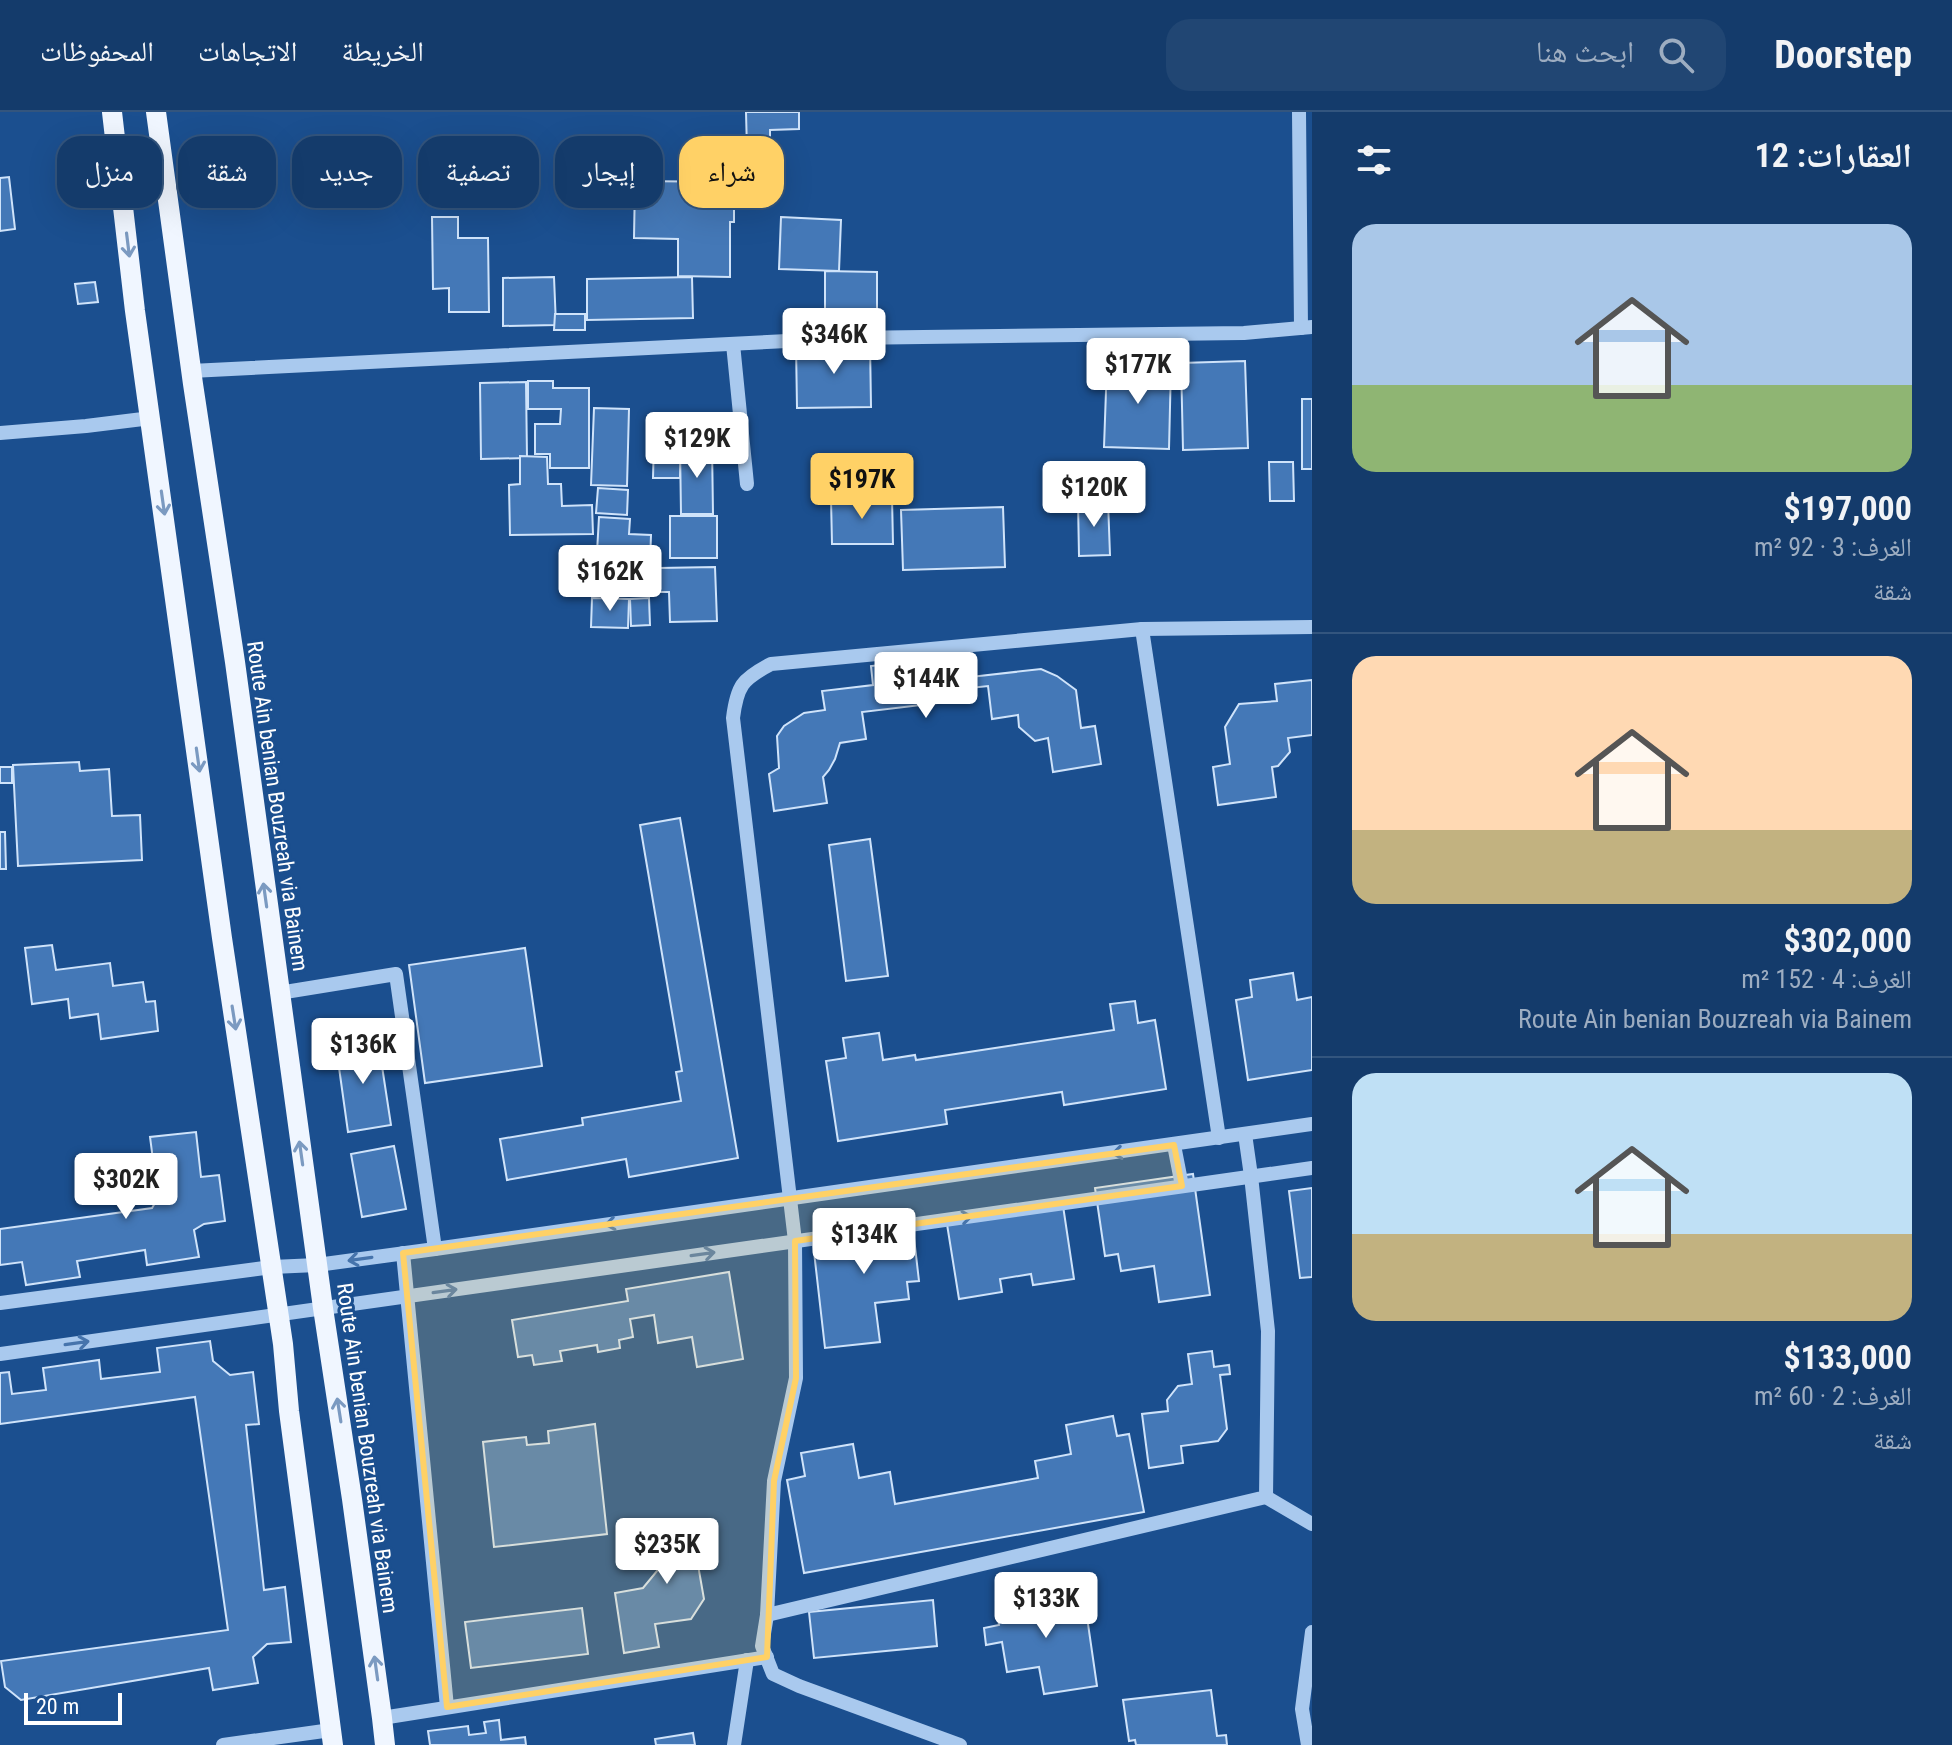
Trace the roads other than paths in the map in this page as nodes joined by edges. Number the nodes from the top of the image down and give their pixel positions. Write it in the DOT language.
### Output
graph roads {
  1 [pos="112,112"];
  2 [pos="156,112"];
  3 [pos="1299,112"];
  4 [pos="1306,327"];
  5 [pos="733,344"];
  6 [pos="191,371"];
  7 [pos="151,418"];
  8 [pos="0,433"];
  9 [pos="747,484"];
  10 [pos="1312,627"];
  11 [pos="1142,629"];
  12 [pos="279,993"];
  13 [pos="1312,1124"];
  14 [pos="1245,1134"];
  15 [pos="1219,1138"];
  16 [pos="1174,1145"];
  17 [pos="1312,1168"];
  18 [pos="1251,1176"];
  19 [pos="1182,1186"];
  20 [pos="789,1199"];
  21 [pos="795,1241"];
  22 [pos="435,1249"];
  23 [pos="403,1253"];
  24 [pos="317,1265"];
  25 [pos="272,1267"];
  26 [pos="409,1296"];
  27 [pos="0,1303"];
  28 [pos="323,1308"];
  29 [pos="277,1314"];
  30 [pos="0,1354"];
  31 [pos="1266,1497"];
  32 [pos="1312,1524"];
  33 [pos="767,1615"];
  34 [pos="1312,1632"];
  35 [pos="767,1657"];
  36 [pos="747,1660"];
  37 [pos="447,1707"];
  38 [pos="382,1718"];
  39 [pos="332,1738"];
  40 [pos="223,1745"];
  41 [pos="385,1745"];
  42 [pos="734,1745"];
  43 [pos="960,1745"];
  44 [pos="1308,1745"];
  1 -- 7 [label="main road, one-way"];
  2 -- 6 [label="main road, Route Ain benian Bouzreah via Bainem"];
  3 -- 4 [label="street"];
  4 -- 5 [label="street"];
  5 -- 6 [label="street"];
  5 -- 9 [label="street"];
  12 -- 6 [label="main road, Route Ain benian Bouzreah via Bainem, one-way"];
  7 -- 8 [label="street"];
  7 -- 25 [label="main road, one-way"];
  10 -- 11 [label="street"];
  11 -- 15 [label="street"];
  11 -- 20 [label="street"];
  12 -- 22 [label="street"];
  24 -- 12 [label="main road, Route Ain benian Bouzreah via Bainem, one-way"];
  13 -- 14 [label="street"];
  14 -- 15 [label="street"];
  14 -- 18 [label="street"];
  15 -- 16 [label="street"];
  16 -- 19 [label="street"];
  16 -- 20 [label="street, one-way"];
  17 -- 18 [label="street"];
  18 -- 19 [label="street"];
  18 -- 31 [label="street"];
  21 -- 19 [label="street, one-way"];
  20 -- 21 [label="street"];
  20 -- 22 [label="street, one-way"];
  26 -- 21 [label="street, one-way"];
  21 -- 33 [label="street"];
  22 -- 23 [label="street"];
  23 -- 24 [label="street, one-way"];
  23 -- 26 [label="street"];
  24 -- 25 [label="street"];
  24 -- 28 [label="main road, Route Ain benian Bouzreah via Bainem"];
  25 -- 27 [label="street"];
  25 -- 29 [label="main road"];
  26 -- 28 [label="street"];
  26 -- 37 [label="street"];
  28 -- 29 [label="street"];
  38 -- 28 [label="main road, Route Ain benian Bouzreah via Bainem, one-way"];
  30 -- 29 [label="street, one-way"];
  29 -- 39 [label="main road"];
  31 -- 32 [label="street"];
  31 -- 33 [label="street"];
  33 -- 35 [label="street"];
  34 -- 44 [label="street"];
  35 -- 36 [label="street"];
  35 -- 43 [label="street"];
  36 -- 37 [label="street"];
  36 -- 42 [label="street"];
  37 -- 38 [label="street"];
  38 -- 41 [label="main road, Route Ain benian Bouzreah via Bainem"];
  39 -- 40 [label="street"];
}
